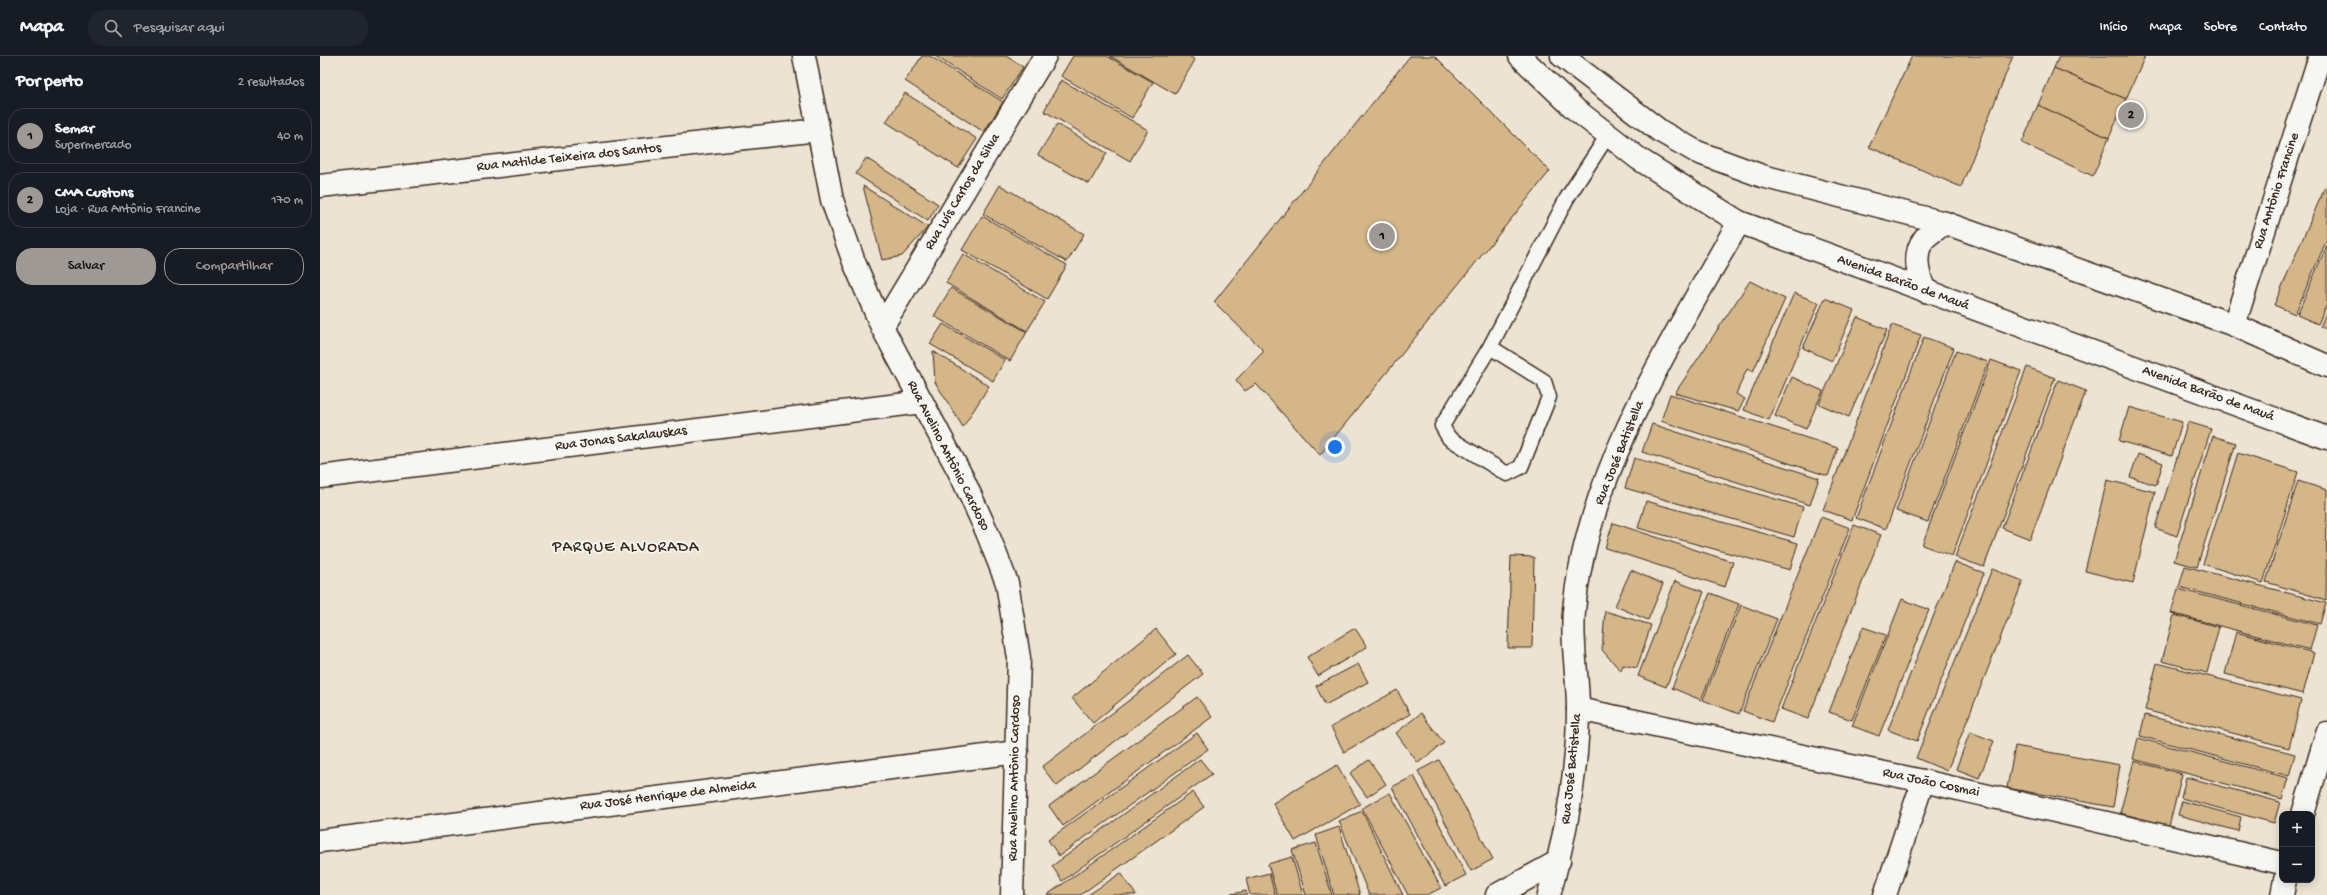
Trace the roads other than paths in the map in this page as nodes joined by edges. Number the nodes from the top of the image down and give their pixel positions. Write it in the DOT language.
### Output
graph roads {
  1 [pos="804,56"];
  2 [pos="1044,56"];
  3 [pos="1520,56"];
  4 [pos="1562,56"];
  5 [pos="2320,56"];
  6 [pos="818,130"];
  7 [pos="1608,135"];
  8 [pos="320,186"];
  9 [pos="1739,222"];
  10 [pos="1945,224"];
  11 [pos="1925,291"];
  12 [pos="2234,326"];
  13 [pos="882,327"];
  14 [pos="1490,347"];
  15 [pos="2327,366"];
  16 [pos="922,402"];
  17 [pos="2327,438"];
  18 [pos="320,477"];
  19 [pos="1578,709"];
  20 [pos="2327,733"];
  21 [pos="1017,752"];
  22 [pos="1923,781"];
  23 [pos="2304,811"];
  24 [pos="320,841"];
  25 [pos="1559,860"];
  26 [pos="2279,862"];
  27 [pos="2284,883"];
  28 [pos="1012,895"];
  29 [pos="1497,895"];
  30 [pos="1549,895"];
  31 [pos="1885,895"];
  32 [pos="2282,895"];
  1 -- 6 [label="street, Rua Avelino Antônio Cardoso"];
  2 -- 13 [label="street, Rua Luís Carlos da Silva"];
  3 -- 7 [label="street, Avenida Barão de Mauá"];
  4 -- 10 [label="street"];
  5 -- 12 [label="street, Rua Antônio Francine"];
  6 -- 8 [label="street, Rua Matilde Teixeira dos Santos"];
  6 -- 13 [label="street, Rua Avelino Antônio Cardoso"];
  7 -- 9 [label="street, Avenida Barão de Mauá"];
  7 -- 14 [label="lane"];
  9 -- 11 [label="street, Avenida Barão de Mauá"];
  9 -- 19 [label="street, Rua José Batistella"];
  10 -- 11 [label="street"];
  10 -- 12 [label="street"];
  11 -- 17 [label="street, Avenida Barão de Mauá"];
  12 -- 15 [label="street"];
  13 -- 16 [label="street, Rua Avelino Antônio Cardoso"];
  14 -- 14 [label="lane"];
  16 -- 18 [label="street, Rua Jonas Sakalauskas"];
  16 -- 21 [label="street, Rua Avelino Antônio Cardoso"];
  19 -- 22 [label="street, Rua João Cosmai"];
  19 -- 25 [label="street, Rua José Batistella"];
  20 -- 23 [label="street"];
  21 -- 24 [label="street, Rua José Henrique de Almeida"];
  21 -- 28 [label="street, Rua Avelino Antônio Cardoso"];
  22 -- 26 [label="street, Rua João Cosmai"];
  22 -- 31 [label="street"];
  25 -- 29 [label="street"];
  25 -- 30 [label="street, Rua José Batistella"];
  27 -- 32 [label="street"];
}
